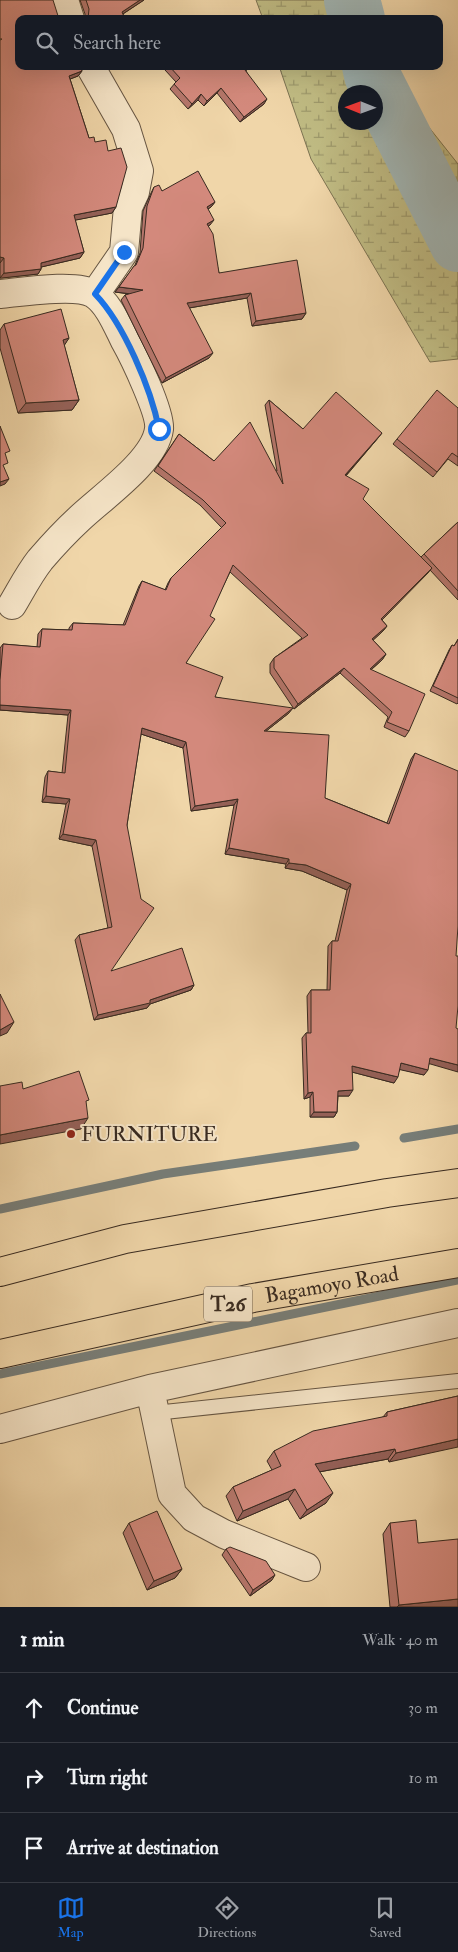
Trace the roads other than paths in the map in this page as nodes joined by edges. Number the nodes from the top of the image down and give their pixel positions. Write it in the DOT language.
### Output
graph roads {
  1 [pos="64,0"];
  2 [pos="69,15"];
  3 [pos="92,70"];
  4 [pos="0,294"];
  5 [pos="95,294"];
  6 [pos="12,605"];
  7 [pos="458,1183"];
  8 [pos="458,1263"];
  9 [pos="0,1272"];
  10 [pos="458,1323"];
  11 [pos="0,1354"];
  12 [pos="458,1381"];
  13 [pos="152,1401"];
  14 [pos="0,1429"];
  15 [pos="306,1567"];
  1 -- 2 [label="street"];
  3 -- 5 [label="street"];
  4 -- 5 [label="street"];
  5 -- 6 [label="street"];
  7 -- 9 [label="highway"];
  8 -- 11 [label="highway, Bagamoyo Road / T26"];
  10 -- 13 [label="street"];
  12 -- 13 [label="lane"];
  13 -- 14 [label="street"];
  13 -- 15 [label="street"];
}
